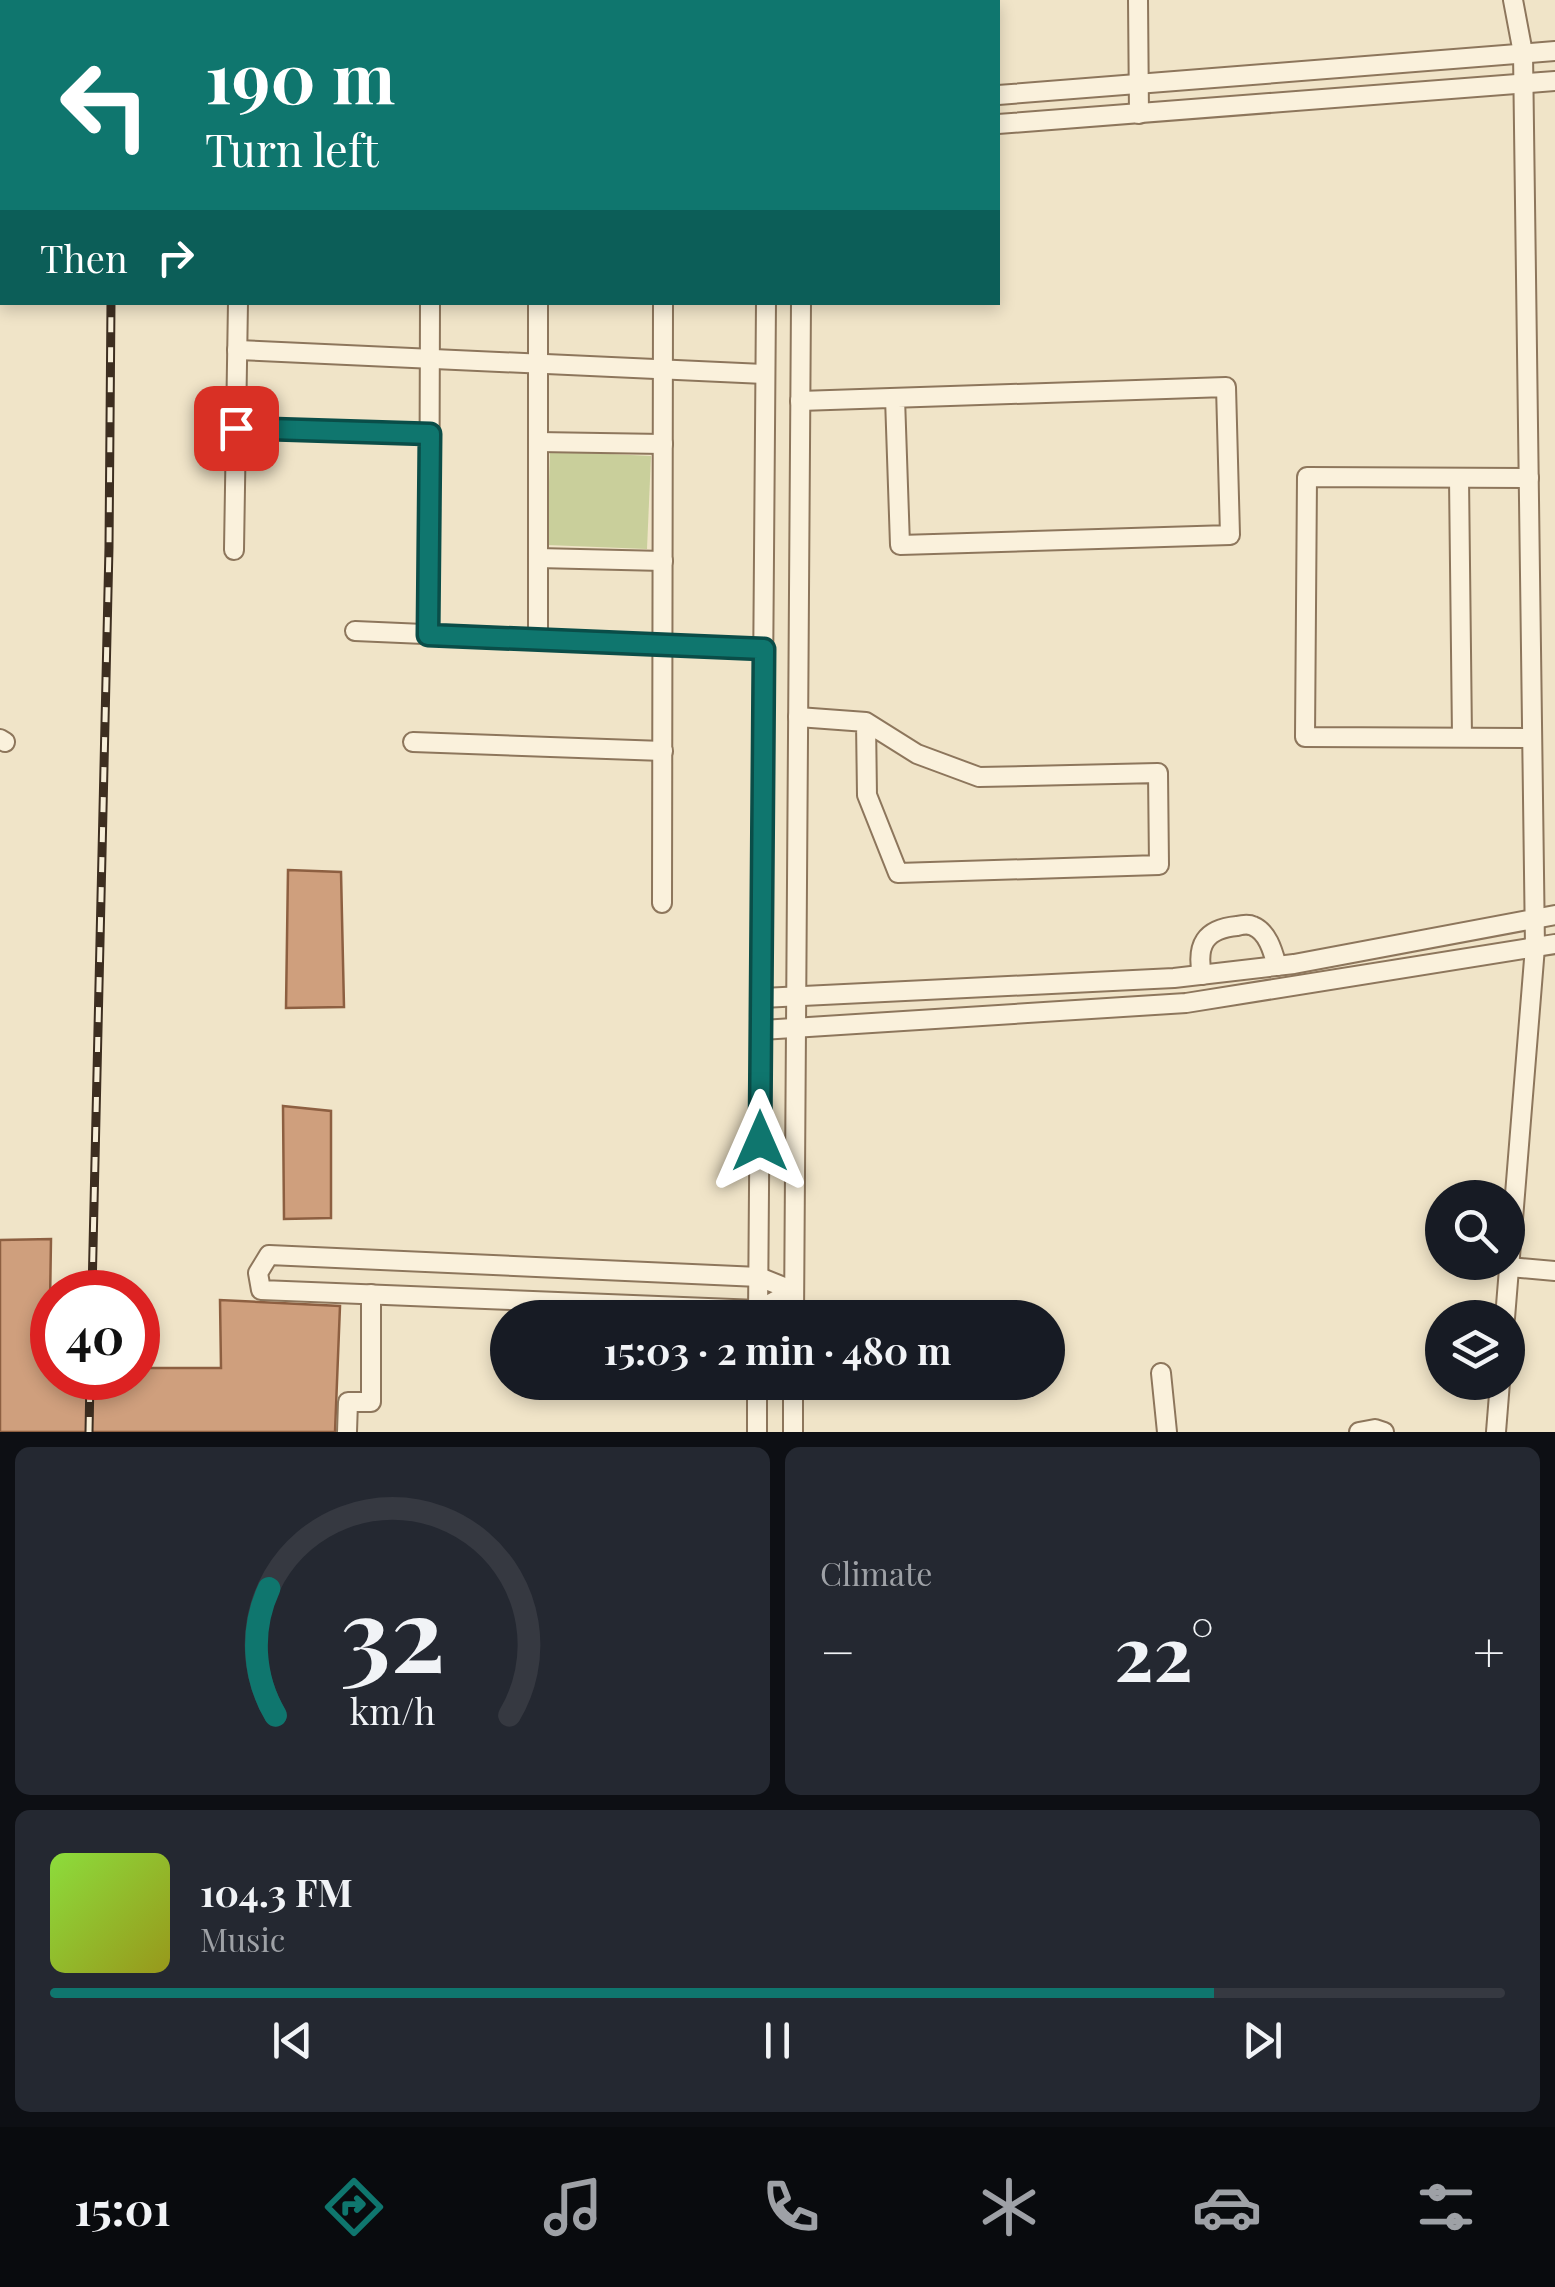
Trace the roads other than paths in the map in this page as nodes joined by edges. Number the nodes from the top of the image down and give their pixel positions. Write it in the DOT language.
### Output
graph roads {
  1 [pos="1138,0"];
  2 [pos="1513,0"];
  3 [pos="1555,51"];
  4 [pos="1523,53"];
  5 [pos="1280,72"];
  6 [pos="1555,81"];
  7 [pos="1138,84"];
  8 [pos="1523,84"];
  9 [pos="1000,96"];
  10 [pos="1246,105"];
  11 [pos="1139,114"];
  12 [pos="1000,124"];
  13 [pos="238,305"];
  14 [pos="430,305"];
  15 [pos="538,305"];
  16 [pos="663,305"];
  17 [pos="766,305"];
  18 [pos="801,305"];
  19 [pos="238,350"];
  20 [pos="430,359"];
  21 [pos="538,364"];
  22 [pos="663,370"];
  23 [pos="766,374"];
  24 [pos="895,398"];
  25 [pos="800,401"];
  26 [pos="236,428"];
  27 [pos="430,434"];
  28 [pos="538,442"];
  29 [pos="663,444"];
  30 [pos="1459,478"];
  31 [pos="1529,478"];
  32 [pos="234,550"];
  33 [pos="538,558"];
  34 [pos="662,561"];
  35 [pos="355,631"];
  36 [pos="428,635"];
  37 [pos="538,640"];
  38 [pos="663,645"];
  39 [pos="764,649"];
  40 [pos="798,717"];
  41 [pos="866,722"];
  42 [pos="1462,737"];
  43 [pos="1532,738"];
  44 [pos="413,742"];
  45 [pos="662,751"];
  46 [pos="662,903"];
  47 [pos="1555,915"];
  48 [pos="1535,919"];
  49 [pos="1555,944"];
  50 [pos="1535,947"];
  51 [pos="1278,966"];
  52 [pos="1202,975"];
  53 [pos="761,998"];
  54 [pos="796,998"];
  55 [pos="796,1029"];
  56 [pos="760,1030"];
  57 [pos="1516,1180"];
  58 [pos="1525,1268"];
  59 [pos="1555,1271"];
  60 [pos="759,1277"];
  61 [pos="794,1292"];
  62 [pos="372,1294"];
  63 [pos="490,1300"];
  64 [pos="758,1300"];
  65 [pos="781,1300"];
  66 [pos="794,1300"];
  67 [pos="1161,1374"];
  68 [pos="758,1400"];
  69 [pos="793,1400"];
  70 [pos="1499,1400"];
  71 [pos="347,1432"];
  72 [pos="757,1432"];
  73 [pos="793,1432"];
  74 [pos="1166,1432"];
  75 [pos="1359,1432"];
  76 [pos="1384,1432"];
  77 [pos="1496,1432"];
  1 -- 7 [label="street"];
  2 -- 4 [label="street"];
  3 -- 4 [label="street"];
  4 -- 5 [label="street"];
  4 -- 8 [label="street"];
  5 -- 7 [label="street"];
  5 -- 10 [label="street"];
  6 -- 8 [label="street"];
  7 -- 9 [label="street"];
  7 -- 11 [label="street"];
  8 -- 10 [label="street"];
  8 -- 31 [label="street"];
  10 -- 11 [label="street"];
  11 -- 12 [label="street"];
  13 -- 19 [label="street"];
  14 -- 20 [label="street"];
  15 -- 21 [label="street"];
  16 -- 22 [label="street"];
  17 -- 23 [label="street"];
  18 -- 25 [label="street"];
  19 -- 20 [label="street"];
  19 -- 26 [label="street"];
  20 -- 21 [label="street"];
  20 -- 27 [label="street"];
  21 -- 22 [label="street"];
  21 -- 28 [label="street"];
  22 -- 23 [label="street"];
  22 -- 29 [label="street"];
  23 -- 39 [label="street"];
  24 -- 24 [label="street"];
  24 -- 25 [label="street"];
  25 -- 40 [label="street"];
  26 -- 27 [label="street"];
  26 -- 32 [label="street"];
  27 -- 36 [label="street"];
  28 -- 29 [label="street"];
  28 -- 33 [label="street"];
  29 -- 34 [label="street"];
  30 -- 31 [label="street"];
  30 -- 42 [label="street"];
  30 -- 42 [label="street"];
  31 -- 43 [label="street"];
  33 -- 34 [label="street"];
  33 -- 37 [label="street"];
  34 -- 38 [label="street"];
  35 -- 36 [label="street"];
  36 -- 37 [label="street"];
  37 -- 38 [label="street"];
  38 -- 39 [label="street"];
  38 -- 45 [label="street"];
  39 -- 53 [label="street"];
  40 -- 41 [label="street"];
  40 -- 54 [label="street"];
  41 -- 41 [label="street"];
  42 -- 43 [label="street"];
  43 -- 48 [label="street"];
  44 -- 45 [label="street"];
  45 -- 46 [label="street"];
  47 -- 48 [label="street"];
  48 -- 50 [label="street"];
  48 -- 51 [label="street"];
  49 -- 50 [label="street"];
  50 -- 55 [label="street"];
  50 -- 57 [label="street"];
  51 -- 52 [label="street"];
  51 -- 52 [label="street"];
  52 -- 54 [label="street"];
  53 -- 54 [label="street"];
  53 -- 56 [label="street"];
  54 -- 55 [label="street"];
  55 -- 56 [label="street"];
  55 -- 61 [label="street"];
  56 -- 60 [label="street"];
  58 -- 59 [label="street"];
  60 -- 61 [label="street"];
  60 -- 62 [label="street"];
  60 -- 64 [label="street"];
  61 -- 65 [label="street"];
  61 -- 66 [label="street"];
  62 -- 63 [label="street"];
  62 -- 71 [label="street"];
  67 -- 74 [label="street"];
  68 -- 72 [label="street"];
  69 -- 73 [label="street"];
  70 -- 77 [label="street"];
  75 -- 76 [label="street"];
}
